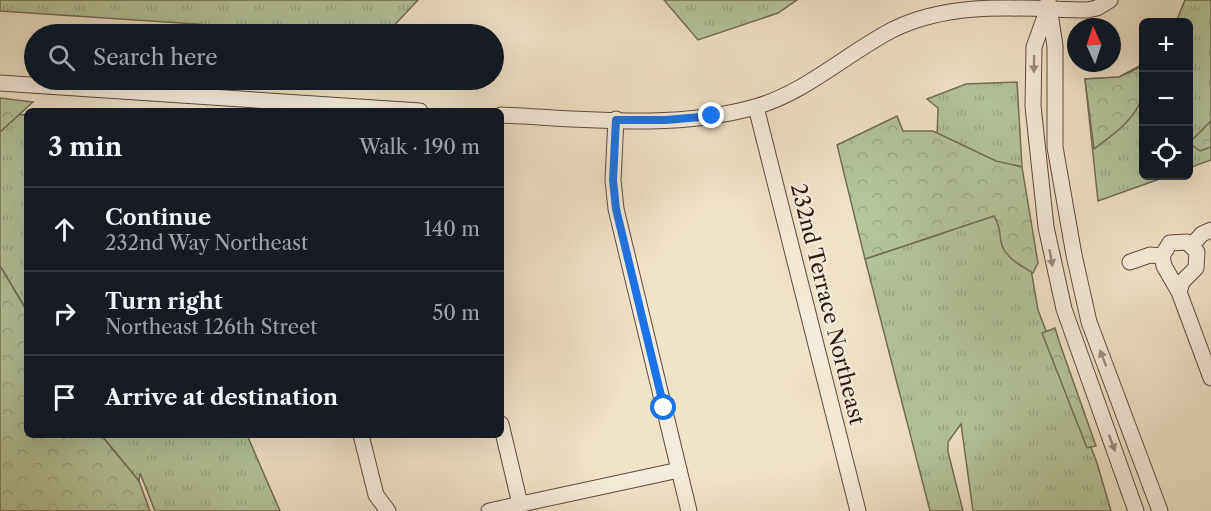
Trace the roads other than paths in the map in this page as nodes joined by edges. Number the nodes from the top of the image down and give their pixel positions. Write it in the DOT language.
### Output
graph roads {
  1 [pos="1110,0"];
  2 [pos="1048,4"];
  3 [pos="0,83"];
  4 [pos="24,85"];
  5 [pos="90,90"];
  6 [pos="756,107"];
  7 [pos="323,108"];
  8 [pos="504,115"];
  9 [pos="616,120"];
  10 [pos="1211,230"];
  11 [pos="1192,245"];
  12 [pos="1162,256"];
  13 [pos="1130,262"];
  14 [pos="1179,292"];
  15 [pos="1211,378"];
  16 [pos="504,437"];
  17 [pos="362,438"];
  18 [pos="679,470"];
  19 [pos="520,504"];
  20 [pos="388,511"];
  21 [pos="489,511"];
  22 [pos="689,511"];
  23 [pos="858,511"];
  24 [pos="1136,511"];
  25 [pos="1160,511"];
  1 -- 2 [label="street"];
  2 -- 6 [label="street"];
  2 -- 24 [label="street, one-way"];
  25 -- 2 [label="street, one-way"];
  3 -- 4 [label="street"];
  5 -- 7 [label="street"];
  6 -- 9 [label="street"];
  6 -- 23 [label="street, 232nd Terrace Northeast"];
  8 -- 9 [label="street"];
  9 -- 18 [label="street"];
  10 -- 11 [label="street"];
  11 -- 12 [label="street"];
  11 -- 14 [label="street"];
  12 -- 13 [label="street"];
  12 -- 14 [label="street"];
  14 -- 15 [label="street"];
  16 -- 19 [label="street"];
  17 -- 20 [label="street"];
  18 -- 19 [label="street"];
  18 -- 22 [label="street"];
  19 -- 21 [label="street"];
}
